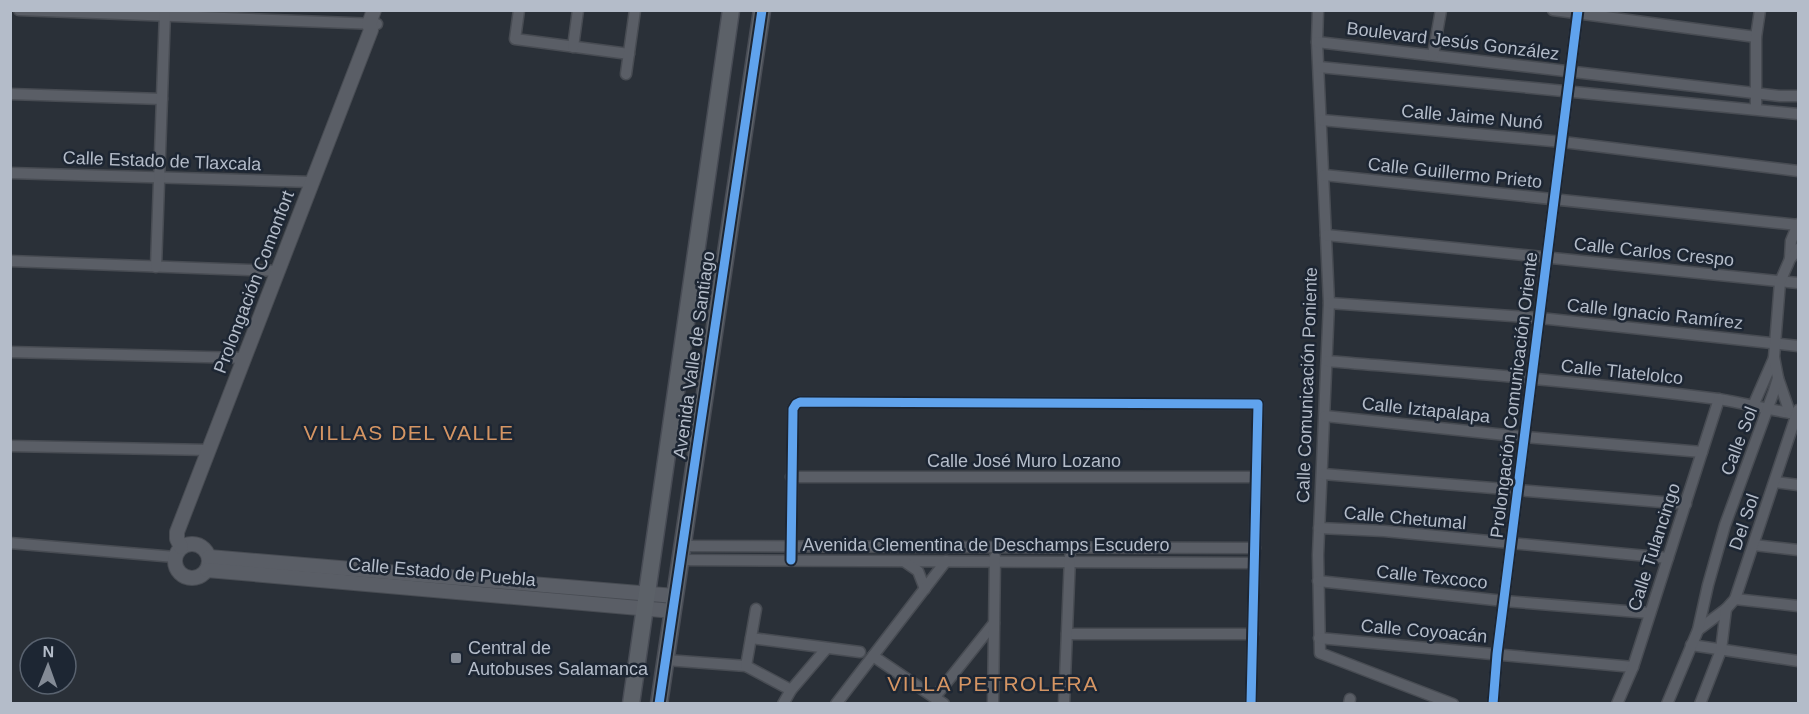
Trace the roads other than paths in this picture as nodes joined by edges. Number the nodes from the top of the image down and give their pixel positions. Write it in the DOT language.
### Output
graph roads {
  1 [pos="19,10"];
  2 [pos="383,10"];
  3 [pos="519,10"];
  4 [pos="578,10"];
  5 [pos="635,10"];
  6 [pos="731,10"];
  7 [pos="762,10"];
  8 [pos="1318,10"];
  9 [pos="1441,10"];
  10 [pos="1553,10"];
  11 [pos="1760,10"];
  12 [pos="1578,12"];
  13 [pos="165,14"];
  14 [pos="373,22"];
  15 [pos="1756,37"];
  16 [pos="1317,42"];
  17 [pos="573,46"];
  18 [pos="628,54"];
  19 [pos="1433,55"];
  20 [pos="1319,67"];
  21 [pos="1572,71"];
  22 [pos="626,74"];
  23 [pos="1569,91"];
  24 [pos="1756,93"];
  25 [pos="10,94"];
  26 [pos="1780,96"];
  27 [pos="1798,96"];
  28 [pos="162,99"];
  29 [pos="1756,109"];
  30 [pos="1797,113"];
  31 [pos="1321,120"];
  32 [pos="1563,142"];
  33 [pos="1798,171"];
  34 [pos="10,173"];
  35 [pos="1324,175"];
  36 [pos="159,178"];
  37 [pos="312,182"];
  38 [pos="1555,200"];
  39 [pos="1798,225"];
  40 [pos="1326,236"];
  41 [pos="1798,249"];
  42 [pos="1548,258"];
  43 [pos="1790,259"];
  44 [pos="10,261"];
  45 [pos="156,267"];
  46 [pos="278,271"];
  47 [pos="1780,282"];
  48 [pos="1798,284"];
  49 [pos="1329,303"];
  50 [pos="1540,318"];
  51 [pos="1774,344"];
  52 [pos="1798,346"];
  53 [pos="10,352"];
  54 [pos="1774,357"];
  55 [pos="244,358"];
  56 [pos="1327,361"];
  57 [pos="1778,378"];
  58 [pos="1532,379"];
  59 [pos="1719,399"];
  60 [pos="1753,406"];
  61 [pos="1768,411"];
  62 [pos="1796,413"];
  63 [pos="1325,416"];
  64 [pos="1525,437"];
  65 [pos="10,446"];
  66 [pos="208,450"];
  67 [pos="1702,452"];
  68 [pos="1323,474"];
  69 [pos="791,477"];
  70 [pos="1256,477"];
  71 [pos="1775,482"];
  72 [pos="1798,485"];
  73 [pos="1518,490"];
  74 [pos="1686,504"];
  75 [pos="1319,528"];
  76 [pos="10,543"];
  77 [pos="1511,544"];
  78 [pos="1754,545"];
  79 [pos="791,547"];
  80 [pos="995,547"];
  81 [pos="1070,548"];
  82 [pos="1255,548"];
  83 [pos="1798,550"];
  84 [pos="178,552"];
  85 [pos="681,553"];
  86 [pos="1668,558"];
  87 [pos="791,560"];
  88 [pos="902,561"];
  89 [pos="946,561"];
  90 [pos="995,562"];
  91 [pos="1070,562"];
  92 [pos="208,563"];
  93 [pos="1254,563"];
  94 [pos="1318,581"];
  95 [pos="925,589"];
  96 [pos="1735,599"];
  97 [pos="646,601"];
  98 [pos="1504,601"];
  99 [pos="674,603"];
  100 [pos="1798,606"];
  101 [pos="756,609"];
  102 [pos="1726,609"];
  103 [pos="1650,613"];
  104 [pos="994,623"];
  105 [pos="1698,630"];
  106 [pos="1067,634"];
  107 [pos="1253,634"];
  108 [pos="751,638"];
  109 [pos="1319,638"];
  110 [pos="1691,645"];
  111 [pos="826,649"];
  112 [pos="1721,650"];
  113 [pos="860,652"];
  114 [pos="1497,654"];
  115 [pos="873,656"];
  116 [pos="666,660"];
  117 [pos="1798,662"];
  118 [pos="746,666"];
  119 [pos="1633,667"];
  120 [pos="791,690"];
  121 [pos="940,700"];
  122 [pos="1671,703"];
  123 [pos="631,704"];
  124 [pos="659,704"];
  125 [pos="783,704"];
  126 [pos="836,704"];
  127 [pos="993,704"];
  128 [pos="1064,704"];
  129 [pos="1251,704"];
  130 [pos="1453,704"];
  131 [pos="1493,704"];
  132 [pos="1617,704"];
  133 [pos="1700,704"];
  1 -- 13 [label="street"];
  2 -- 14 [label="street, Prolongación Comonfort"];
  3 -- 17 [label="street"];
  4 -- 17 [label="street"];
  5 -- 18 [label="street"];
  6 -- 97 [label="main road, Avenida Valle de Santiago"];
  7 -- 85 [label="main road, Avenida Valle de Santiago"];
  8 -- 16 [label="street, Calle Comunicación Poniente"];
  9 -- 19 [label="street"];
  10 -- 12 [label="street"];
  11 -- 15 [label="street"];
  12 -- 15 [label="street"];
  12 -- 21 [label="street, Prolongación Comunicación Oriente"];
  13 -- 14 [label="street"];
  13 -- 28 [label="street"];
  14 -- 37 [label="street, Prolongación Comonfort"];
  15 -- 24 [label="street"];
  16 -- 19 [label="street, Boulevard Jesús González"];
  16 -- 20 [label="street, Calle Comunicación Poniente"];
  17 -- 18 [label="street"];
  18 -- 22 [label="street"];
  19 -- 21 [label="street, Boulevard Jesús González"];
  20 -- 23 [label="street, Boulevard Jesús González"];
  20 -- 31 [label="street, Calle Comunicación Poniente"];
  21 -- 23 [label="street, Prolongación Comunicación Oriente"];
  21 -- 24 [label="street, Boulevard Jesús González"];
  23 -- 29 [label="street, Boulevard Jesús González"];
  23 -- 32 [label="street, Prolongación Comunicación Oriente"];
  24 -- 26 [label="street, Boulevard Jesús González"];
  24 -- 29 [label="street"];
  25 -- 28 [label="street"];
  26 -- 27 [label="street, Boulevard Jesús González"];
  26 -- 30 [label="street"];
  28 -- 36 [label="street"];
  29 -- 30 [label="street, Boulevard Jesús González"];
  31 -- 32 [label="street, Calle Jaime Nunó"];
  31 -- 35 [label="street, Calle Comunicación Poniente"];
  32 -- 33 [label="street, Calle Jaime Nunó"];
  32 -- 38 [label="street, Prolongación Comunicación Oriente"];
  34 -- 36 [label="street, Calle Estado de Tlaxcala"];
  35 -- 38 [label="street, Calle Guillermo Prieto"];
  35 -- 40 [label="street, Calle Comunicación Poniente"];
  36 -- 37 [label="street, Calle Estado de Tlaxcala"];
  36 -- 45 [label="street"];
  37 -- 46 [label="street, Prolongación Comonfort"];
  38 -- 39 [label="street, Calle Guillermo Prieto"];
  38 -- 42 [label="street, Prolongación Comunicación Oriente"];
  39 -- 43 [label="street"];
  40 -- 42 [label="street, Calle Carlos Crespo"];
  40 -- 49 [label="street, Calle Comunicación Poniente"];
  41 -- 43 [label="street, Calle Sol"];
  42 -- 47 [label="street, Calle Carlos Crespo"];
  42 -- 50 [label="street, Prolongación Comunicación Oriente"];
  43 -- 47 [label="street, Calle Sol"];
  44 -- 45 [label="street"];
  45 -- 46 [label="street"];
  46 -- 55 [label="street, Prolongación Comonfort"];
  47 -- 48 [label="street, Calle Carlos Crespo"];
  47 -- 51 [label="street, Calle Sol"];
  49 -- 50 [label="street, Calle Ignacio Ramírez"];
  49 -- 56 [label="street, Calle Comunicación Poniente"];
  50 -- 51 [label="street, Calle Ignacio Ramírez"];
  50 -- 58 [label="street, Prolongación Comunicación Oriente"];
  51 -- 52 [label="street, Calle Ignacio Ramírez"];
  51 -- 54 [label="street, Calle Sol"];
  53 -- 55 [label="street"];
  54 -- 57 [label="street, Calle Sol"];
  54 -- 60 [label="street"];
  55 -- 66 [label="street, Prolongación Comonfort"];
  56 -- 58 [label="street, Calle Tlatelolco"];
  56 -- 63 [label="street, Calle Comunicación Poniente"];
  57 -- 61 [label="street, Calle Sol"];
  57 -- 62 [label="street"];
  58 -- 59 [label="street, Calle Tlatelolco"];
  58 -- 64 [label="street, Prolongación Comunicación Oriente"];
  59 -- 60 [label="street, Calle Tlatelolco"];
  59 -- 67 [label="street, Calle Tulancingo"];
  60 -- 61 [label="street, Calle Tlatelolco"];
  61 -- 62 [label="street, Calle Tlatelolco"];
  61 -- 105 [label="street, Calle Sol"];
  62 -- 71 [label="street, Del Sol"];
  63 -- 64 [label="street, Calle Iztapalapa"];
  63 -- 68 [label="street, Calle Comunicación Poniente"];
  64 -- 67 [label="street, Calle Iztapalapa"];
  64 -- 73 [label="street, Prolongación Comunicación Oriente"];
  65 -- 66 [label="street"];
  66 -- 84 [label="street, Prolongación Comonfort"];
  67 -- 74 [label="street, Calle Tulancingo"];
  68 -- 73 [label="street"];
  68 -- 75 [label="street, Calle Comunicación Poniente"];
  69 -- 70 [label="street, Calle José Muro Lozano"];
  69 -- 70 [label="street"];
  69 -- 79 [label="street"];
  70 -- 82 [label="street"];
  71 -- 72 [label="street"];
  71 -- 78 [label="street, Del Sol"];
  73 -- 74 [label="street"];
  73 -- 77 [label="street, Prolongación Comunicación Oriente"];
  74 -- 86 [label="street, Calle Tulancingo"];
  75 -- 77 [label="street, Calle Chetumal"];
  75 -- 94 [label="street, Calle Comunicación Poniente"];
  76 -- 84 [label="street"];
  77 -- 86 [label="street, Calle Chetumal"];
  77 -- 98 [label="street, Prolongación Comunicación Oriente"];
  78 -- 83 [label="street"];
  78 -- 96 [label="street, Del Sol"];
  79 -- 80 [label="street, Avenida Clementina de Deschamps Escudero"];
  79 -- 85 [label="street, Avenida Clementina de Deschamps Escudero"];
  79 -- 87 [label="street"];
  80 -- 81 [label="street, Avenida Clementina de Deschamps Escudero"];
  80 -- 90 [label="street"];
  81 -- 82 [label="street, Avenida Clementina de Deschamps Escudero"];
  81 -- 91 [label="street"];
  82 -- 93 [label="street"];
  84 -- 92 [label="street"];
  84 -- 92 [label="street"];
  85 -- 87 [label="street, Avenida Clementina de Deschamps Escudero"];
  85 -- 99 [label="main road, Avenida Valle de Santiago"];
  86 -- 103 [label="street, Calle Tulancingo"];
  87 -- 88 [label="street, Avenida Clementina de Deschamps Escudero"];
  88 -- 89 [label="street, Avenida Clementina de Deschamps Escudero"];
  88 -- 95 [label="street"];
  89 -- 90 [label="street, Avenida Clementina de Deschamps Escudero"];
  89 -- 95 [label="street"];
  90 -- 91 [label="street, Avenida Clementina de Deschamps Escudero"];
  90 -- 104 [label="street"];
  91 -- 93 [label="street, Avenida Clementina de Deschamps Escudero"];
  91 -- 106 [label="street"];
  92 -- 97 [label="street, Calle Estado de Puebla"];
  93 -- 107 [label="street"];
  94 -- 98 [label="street, Calle Texcoco"];
  94 -- 109 [label="street, Calle Comunicación Poniente"];
  95 -- 115 [label="street"];
  96 -- 100 [label="street"];
  96 -- 102 [label="street, Del Sol"];
  97 -- 99 [label="street, Calle Estado de Puebla"];
  97 -- 123 [label="main road, Avenida Valle de Santiago"];
  98 -- 103 [label="street, Calle Texcoco"];
  98 -- 114 [label="street, Prolongación Comunicación Oriente"];
  99 -- 116 [label="main road, Avenida Valle de Santiago"];
  101 -- 108 [label="street"];
  102 -- 105 [label="street, Del Sol"];
  102 -- 112 [label="street"];
  103 -- 119 [label="street, Calle Tulancingo"];
  104 -- 121 [label="street"];
  104 -- 127 [label="street"];
  105 -- 110 [label="street, Calle Sol"];
  106 -- 107 [label="street"];
  106 -- 128 [label="street"];
  107 -- 129 [label="street"];
  108 -- 111 [label="street"];
  108 -- 118 [label="street"];
  109 -- 114 [label="street, Calle Coyoacán"];
  109 -- 130 [label="street, Calle Comunicación Poniente"];
  110 -- 112 [label="street"];
  110 -- 122 [label="street"];
  111 -- 113 [label="street"];
  111 -- 120 [label="street"];
  112 -- 117 [label="street"];
  112 -- 133 [label="street"];
  114 -- 119 [label="street, Calle Coyoacán"];
  114 -- 131 [label="street, Prolongación Comunicación Oriente"];
  115 -- 121 [label="street"];
  115 -- 126 [label="street"];
  116 -- 118 [label="street"];
  116 -- 124 [label="main road, Avenida Valle de Santiago"];
  118 -- 120 [label="street"];
  119 -- 132 [label="street, Calle Tulancingo"];
  120 -- 125 [label="street"];
}
